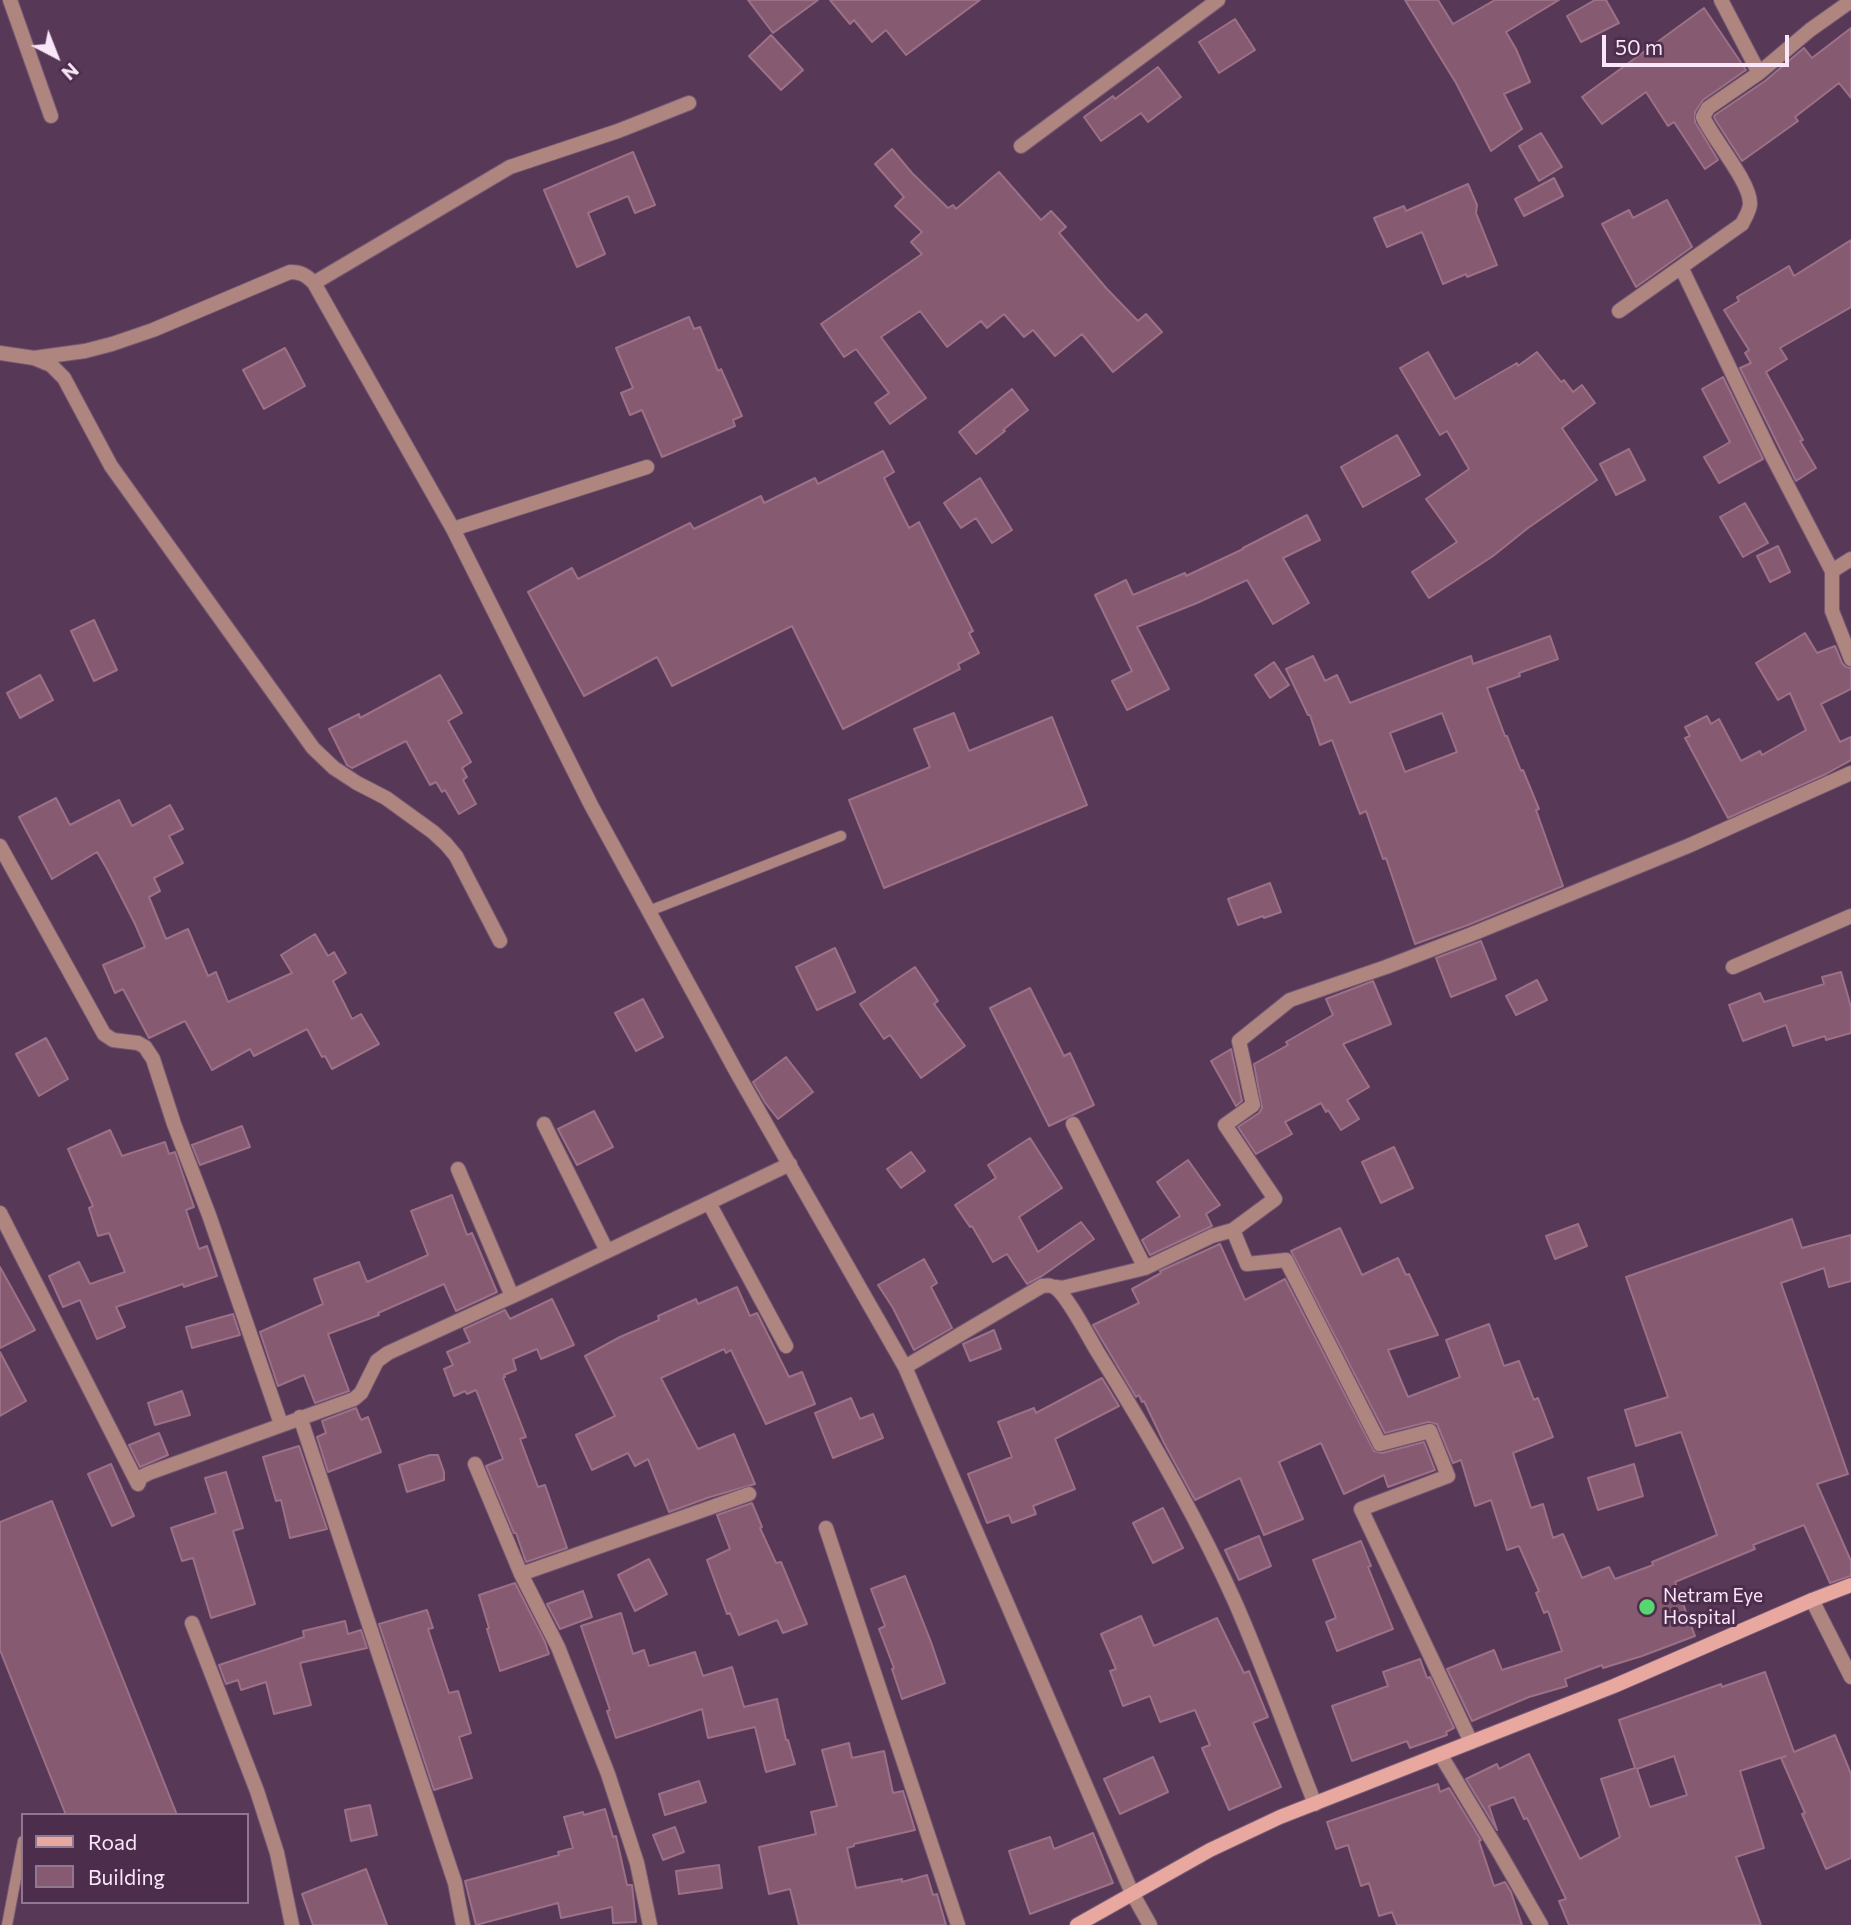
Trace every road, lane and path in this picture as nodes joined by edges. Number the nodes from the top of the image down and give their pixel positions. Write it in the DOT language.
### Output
graph roads {
  1 [pos="10,0"];
  2 [pos="1218,0"];
  3 [pos="1721,0"];
  4 [pos="1851,1"];
  5 [pos="1759,73"];
  6 [pos="689,103"];
  7 [pos="51,116"];
  8 [pos="1021,146"];
  9 [pos="1681,267"];
  10 [pos="314,283"];
  11 [pos="1619,311"];
  12 [pos="0,353"];
  13 [pos="34,358"];
  14 [pos="647,467"];
  15 [pos="453,529"];
  16 [pos="1851,559"];
  17 [pos="1832,571"];
  18 [pos="1851,659"];
  19 [pos="1851,773"];
  20 [pos="841,836"];
  21 [pos="0,846"];
  22 [pos="649,911"];
  23 [pos="1851,916"];
  24 [pos="500,941"];
  25 [pos="1733,967"];
  26 [pos="544,1124"];
  27 [pos="1073,1124"];
  28 [pos="790,1164"];
  29 [pos="458,1169"];
  30 [pos="709,1203"];
  31 [pos="0,1213"];
  32 [pos="1233,1230"];
  33 [pos="607,1251"];
  34 [pos="1145,1268"];
  35 [pos="1056,1287"];
  36 [pos="512,1296"];
  37 [pos="786,1346"];
  38 [pos="905,1367"];
  39 [pos="300,1417"];
  40 [pos="281,1424"];
  41 [pos="475,1464"];
  42 [pos="749,1494"];
  43 [pos="826,1528"];
  44 [pos="521,1574"];
  45 [pos="1851,1585"];
  46 [pos="1812,1600"];
  47 [pos="192,1623"];
  48 [pos="1851,1677"];
  49 [pos="1471,1742"];
  50 [pos="1440,1754"];
  51 [pos="1315,1804"];
  52 [pos="21,1852"];
  53 [pos="1132,1893"];
  54 [pos="7,1925"];
  55 [pos="292,1925"];
  56 [pos="463,1925"];
  57 [pos="650,1925"];
  58 [pos="957,1925"];
  59 [pos="1077,1925"];
  60 [pos="1150,1925"];
  61 [pos="1541,1925"];
  1 -- 7 [label="street"];
  2 -- 8 [label="street"];
  3 -- 5 [label="street"];
  4 -- 5 [label="street"];
  5 -- 9 [label="street"];
  6 -- 10 [label="street"];
  9 -- 11 [label="street"];
  9 -- 17 [label="street"];
  10 -- 13 [label="street"];
  10 -- 15 [label="street"];
  12 -- 13 [label="street"];
  13 -- 24 [label="street"];
  14 -- 15 [label="street"];
  15 -- 22 [label="street"];
  16 -- 17 [label="street"];
  17 -- 18 [label="street"];
  19 -- 32 [label="street"];
  20 -- 22 [label="lane"];
  21 -- 40 [label="street"];
  22 -- 28 [label="street"];
  23 -- 25 [label="street"];
  26 -- 33 [label="street"];
  27 -- 34 [label="street"];
  28 -- 30 [label="street"];
  28 -- 38 [label="street"];
  29 -- 36 [label="street"];
  30 -- 33 [label="street"];
  30 -- 37 [label="street"];
  31 -- 40 [label="street"];
  32 -- 34 [label="street"];
  32 -- 49 [label="street"];
  33 -- 36 [label="street"];
  34 -- 35 [label="street"];
  35 -- 38 [label="street"];
  35 -- 51 [label="street"];
  36 -- 39 [label="street"];
  38 -- 53 [label="street"];
  39 -- 40 [label="street"];
  39 -- 56 [label="street"];
  41 -- 44 [label="street"];
  42 -- 44 [label="street"];
  43 -- 58 [label="street"];
  44 -- 57 [label="street"];
  45 -- 46 [label="street"];
  46 -- 48 [label="street"];
  46 -- 49 [label="street"];
  47 -- 55 [label="street"];
  49 -- 50 [label="street"];
  50 -- 51 [label="street"];
  50 -- 61 [label="street"];
  51 -- 53 [label="street"];
  52 -- 54 [label="lane"];
  53 -- 59 [label="street"];
  53 -- 60 [label="street"];
}
